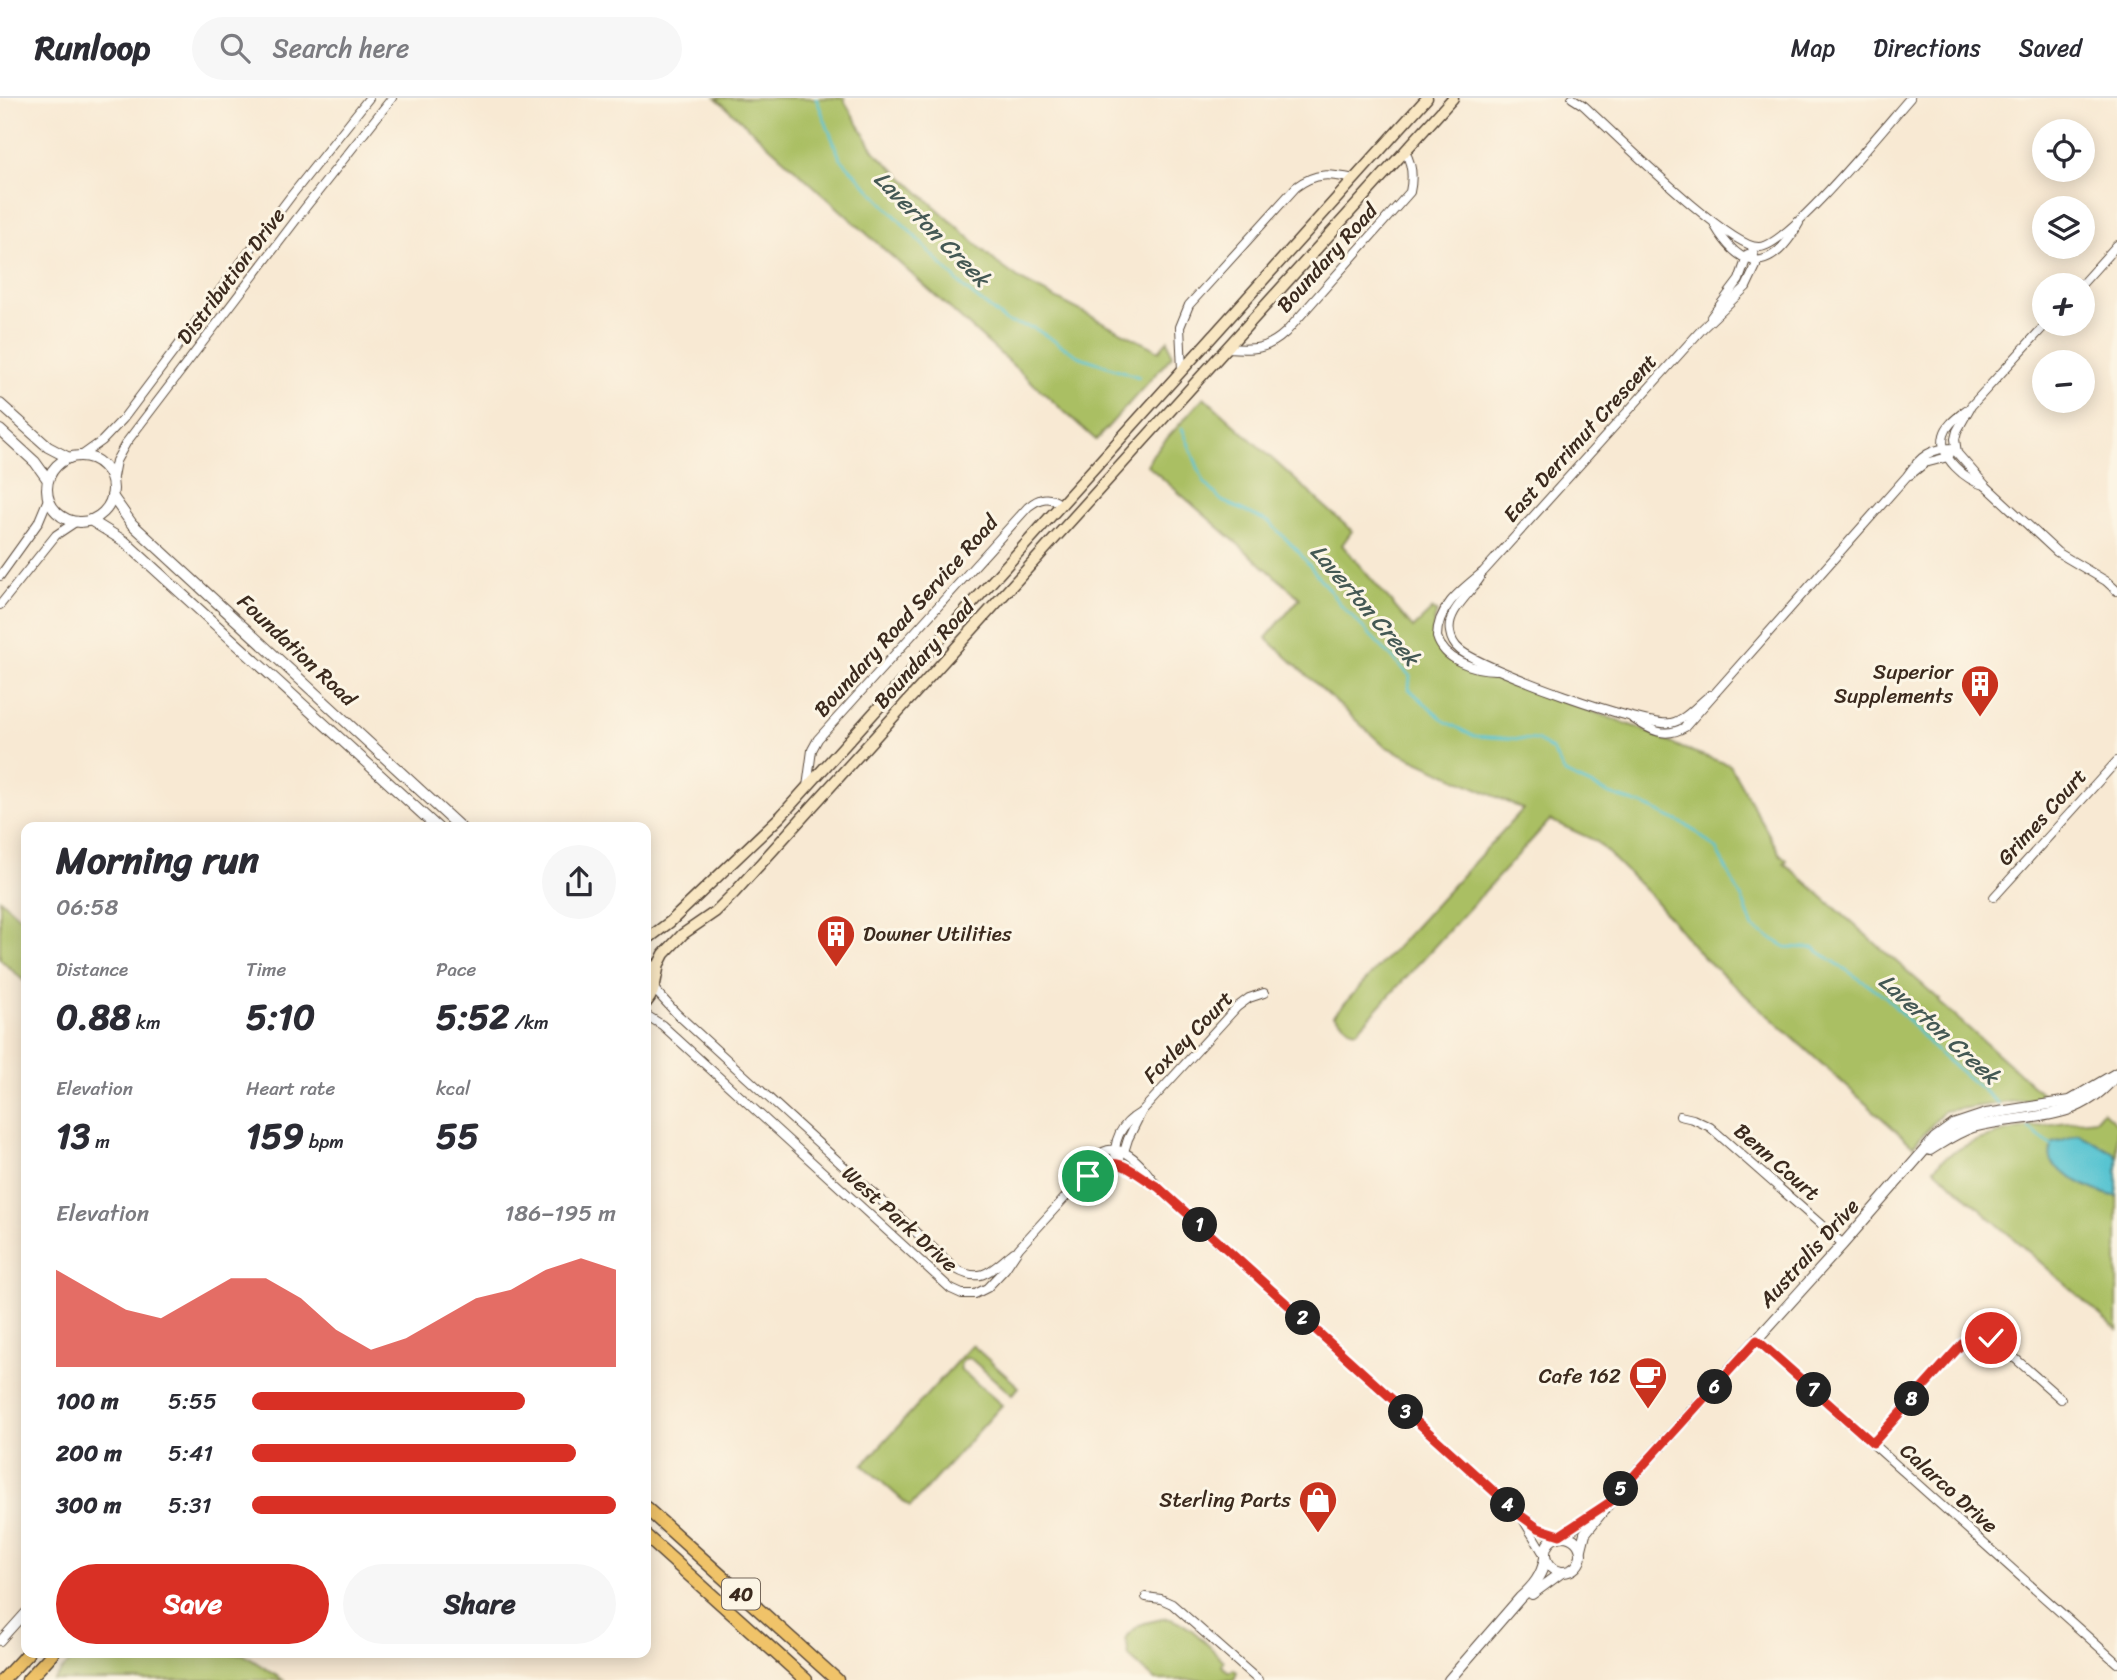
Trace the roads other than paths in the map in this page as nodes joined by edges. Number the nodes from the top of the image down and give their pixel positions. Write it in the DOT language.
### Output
graph roads {
  1 [pos="369,98"];
  2 [pos="392,98"];
  3 [pos="1427,98"];
  4 [pos="1453,98"];
  5 [pos="1572,98"];
  6 [pos="1910,98"];
  7 [pos="1580,101"];
  8 [pos="1405,152"];
  9 [pos="1376,156"];
  10 [pos="1354,180"];
  11 [pos="291,196"];
  12 [pos="305,208"];
  13 [pos="1801,221"];
  14 [pos="1713,223"];
  15 [pos="2117,245"];
  16 [pos="1752,247"];
  17 [pos="1745,258"];
  18 [pos="1756,261"];
  19 [pos="2092,273"];
  20 [pos="1703,328"];
  21 [pos="2035,336"];
  22 [pos="1227,348"];
  23 [pos="1182,370"];
  24 [pos="0,404"];
  25 [pos="1971,406"];
  26 [pos="0,430"];
  27 [pos="1944,447"];
  28 [pos="1956,448"];
  29 [pos="81,456"];
  30 [pos="1948,457"];
  31 [pos="69,458"];
  32 [pos="1907,476"];
  33 [pos="48,480"];
  34 [pos="112,482"];
  35 [pos="1986,486"];
  36 [pos="112,496"];
  37 [pos="48,499"];
  38 [pos="1060,504"];
  39 [pos="1075,517"];
  40 [pos="90,520"];
  41 [pos="77,522"];
  42 [pos="1483,572"];
  43 [pos="0,576"];
  44 [pos="2117,591"];
  45 [pos="0,605"];
  46 [pos="1496,670"];
  47 [pos="2117,761"];
  48 [pos="807,787"];
  49 [pos="431,822"];
  50 [pos="455,822"];
  51 [pos="1994,898"];
  52 [pos="651,936"];
  53 [pos="651,967"];
  54 [pos="655,987"];
  55 [pos="1264,993"];
  56 [pos="651,994"];
  57 [pos="651,1018"];
  58 [pos="2117,1073"];
  59 [pos="1142,1111"];
  60 [pos="1680,1116"];
  61 [pos="814,1139"];
  62 [pos="797,1148"];
  63 [pos="1113,1149"];
  64 [pos="1124,1152"];
  65 [pos="807,1157"];
  66 [pos="1116,1163"];
  67 [pos="1158,1187"];
  68 [pos="1071,1191"];
  69 [pos="1843,1244"];
  70 [pos="1019,1248"];
  71 [pos="977,1277"];
  72 [pos="975,1294"];
  73 [pos="1757,1340"];
  74 [pos="2061,1399"];
  75 [pos="1873,1443"];
  76 [pos="1610,1502"];
  77 [pos="651,1513"];
  78 [pos="1520,1515"];
  79 [pos="1562,1535"];
  80 [pos="651,1540"];
  81 [pos="1581,1549"];
  82 [pos="1545,1557"];
  83 [pos="1562,1572"];
  84 [pos="1146,1598"];
  85 [pos="1508,1614"];
  86 [pos="21,1618"];
  87 [pos="0,1641"];
  88 [pos="22,1658"];
  89 [pos="25,1658"];
  90 [pos="48,1658"];
  91 [pos="2117,1663"];
  92 [pos="32,1676"];
  93 [pos="3,1680"];
  94 [pos="806,1680"];
  95 [pos="837,1680"];
  96 [pos="1258,1680"];
  97 [pos="1449,1680"];
  1 -- 11 [label="street, Distribution Drive"];
  2 -- 12 [label="street, Distribution Drive"];
  3 -- 9 [label="main road, Boundary Road"];
  4 -- 8 [label="main road, Boundary Road"];
  5 -- 7 [label="street"];
  6 -- 13 [label="street"];
  7 -- 14 [label="street"];
  8 -- 9 [label="main road"];
  8 -- 22 [label="main road, Boundary Road"];
  8 -- 22 [label="street, Boundary Road"];
  9 -- 10 [label="main road, Boundary Road"];
  10 -- 23 [label="main road, Boundary Road"];
  10 -- 23 [label="street, Boundary Road"];
  11 -- 12 [label="street"];
  11 -- 29 [label="street, Distribution Drive"];
  12 -- 34 [label="street, Distribution Drive"];
  13 -- 16 [label="street"];
  13 -- 18 [label="street"];
  14 -- 16 [label="street"];
  14 -- 17 [label="street"];
  15 -- 19 [label="street"];
  16 -- 17 [label="street, East Derrimut Crescent"];
  16 -- 18 [label="street"];
  17 -- 18 [label="street"];
  17 -- 20 [label="street, East Derrimut Crescent"];
  18 -- 20 [label="street, East Derrimut Crescent"];
  20 -- 42 [label="street, East Derrimut Crescent"];
  21 -- 25 [label="street"];
  22 -- 39 [label="main road, Boundary Road"];
  23 -- 38 [label="main road, Boundary Road"];
  24 -- 31 [label="street"];
  25 -- 27 [label="street"];
  25 -- 28 [label="street"];
  26 -- 33 [label="street"];
  27 -- 28 [label="street"];
  27 -- 30 [label="street"];
  27 -- 32 [label="street, East Derrimut Crescent"];
  28 -- 30 [label="street"];
  28 -- 35 [label="street"];
  29 -- 31 [label="street"];
  29 -- 34 [label="street"];
  30 -- 32 [label="street, East Derrimut Crescent"];
  30 -- 35 [label="street"];
  31 -- 33 [label="street"];
  32 -- 46 [label="street, East Derrimut Crescent"];
  33 -- 37 [label="street"];
  34 -- 36 [label="street"];
  35 -- 44 [label="street"];
  36 -- 40 [label="street"];
  36 -- 50 [label="street, Foundation Road"];
  37 -- 41 [label="street"];
  37 -- 43 [label="street"];
  38 -- 39 [label="main road"];
  38 -- 48 [label="main road, Boundary Road"];
  38 -- 48 [label="street, Boundary Road Service Road"];
  39 -- 54 [label="main road, Boundary Road"];
  40 -- 41 [label="street"];
  40 -- 49 [label="street, Foundation Road"];
  41 -- 45 [label="street"];
  42 -- 46 [label="street, East Derrimut Crescent"];
  42 -- 46 [label="street, East Derrimut Crescent"];
  47 -- 51 [label="street, Grimes Court"];
  48 -- 52 [label="main road, Boundary Road"];
  53 -- 54 [label="main road"];
  54 -- 56 [label="main road, Boundary Road"];
  54 -- 61 [label="street, West Park Drive"];
  55 -- 59 [label="street, Foxley Court"];
  57 -- 62 [label="street, West Park Drive"];
  58 -- 69 [label="street, Australis Drive"];
  59 -- 63 [label="street, Foxley Court"];
  59 -- 64 [label="street, Foxley Court"];
  60 -- 69 [label="street, Benn Court"];
  61 -- 62 [label="street"];
  61 -- 65 [label="street"];
  61 -- 71 [label="street, West Park Drive"];
  62 -- 65 [label="street, West Park Drive"];
  63 -- 64 [label="street"];
  63 -- 66 [label="street"];
  63 -- 68 [label="street, West Park Drive"];
  64 -- 66 [label="street, Foxley Court"];
  64 -- 67 [label="street"];
  65 -- 72 [label="street, West Park Drive"];
  66 -- 67 [label="street"];
  66 -- 68 [label="street, West Park Drive"];
  67 -- 78 [label="street"];
  68 -- 70 [label="street, West Park Drive"];
  69 -- 73 [label="street, Australis Drive"];
  70 -- 71 [label="street, West Park Drive"];
  70 -- 72 [label="street, West Park Drive"];
  71 -- 72 [label="street, West Park Drive"];
  73 -- 75 [label="street, Calarco Drive"];
  73 -- 76 [label="street, Australis Drive"];
  74 -- 75 [label="street"];
  75 -- 91 [label="street, Calarco Drive"];
  76 -- 79 [label="street, Australis Drive"];
  76 -- 81 [label="street, Australis Drive"];
  77 -- 95 [label="main road, 40"];
  78 -- 79 [label="street"];
  78 -- 82 [label="street"];
  79 -- 81 [label="street"];
  79 -- 82 [label="street"];
  80 -- 94 [label="main road, 40"];
  81 -- 83 [label="street"];
  82 -- 83 [label="street"];
  82 -- 85 [label="street"];
  83 -- 85 [label="street"];
  84 -- 96 [label="street"];
  85 -- 97 [label="street"];
  86 -- 87 [label="street"];
  88 -- 93 [label="main road"];
  89 -- 92 [label="main road"];
  90 -- 92 [label="main road"];
}
